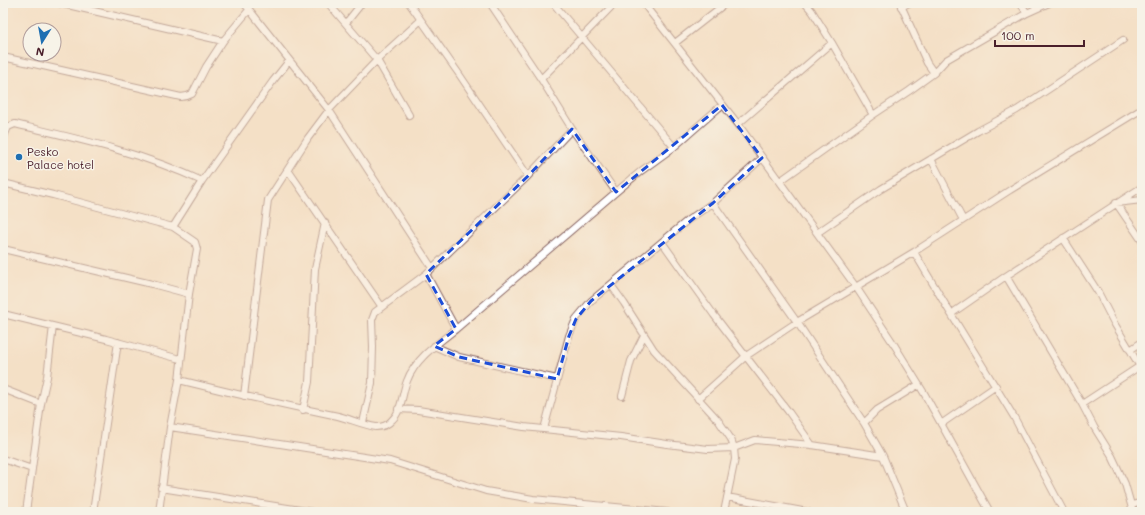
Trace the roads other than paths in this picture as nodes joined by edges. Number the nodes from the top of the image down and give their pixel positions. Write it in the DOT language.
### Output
graph roads {
  1 [pos="59,3"];
  2 [pos="244,3"];
  3 [pos="328,3"];
  4 [pos="362,3"];
  5 [pos="409,3"];
  6 [pos="490,3"];
  7 [pos="553,3"];
  8 [pos="615,3"];
  9 [pos="643,3"];
  10 [pos="726,3"];
  11 [pos="805,3"];
  12 [pos="909,3"];
  13 [pos="1020,3"];
  14 [pos="1048,3"];
  15 [pos="901,5"];
  16 [pos="250,10"];
  17 [pos="1027,13"];
  18 [pos="421,20"];
  19 [pos="346,23"];
  20 [pos="582,38"];
  21 [pos="1123,40"];
  22 [pos="223,41"];
  23 [pos="675,43"];
  24 [pos="832,43"];
  25 [pos="3,57"];
  26 [pos="377,60"];
  27 [pos="289,61"];
  28 [pos="934,73"];
  29 [pos="541,79"];
  30 [pos="722,105"];
  31 [pos="1142,109"];
  32 [pos="329,110"];
  33 [pos="409,115"];
  34 [pos="873,115"];
  35 [pos="738,124"];
  36 [pos="572,129"];
  37 [pos="3,139"];
  38 [pos="674,147"];
  39 [pos="762,158"];
  40 [pos="931,158"];
  41 [pos="288,170"];
  42 [pos="528,176"];
  43 [pos="202,181"];
  44 [pos="780,181"];
  45 [pos="3,183"];
  46 [pos="1142,187"];
  47 [pos="616,192"];
  48 [pos="1142,200"];
  49 [pos="713,203"];
  50 [pos="1116,203"];
  51 [pos="963,220"];
  52 [pos="325,223"];
  53 [pos="172,228"];
  54 [pos="817,233"];
  55 [pos="1063,238"];
  56 [pos="1142,241"];
  57 [pos="662,242"];
  58 [pos="3,249"];
  59 [pos="914,252"];
  60 [pos="432,268"];
  61 [pos="426,274"];
  62 [pos="1006,276"];
  63 [pos="612,285"];
  64 [pos="856,287"];
  65 [pos="189,294"];
  66 [pos="382,307"];
  67 [pos="3,314"];
  68 [pos="952,314"];
  69 [pos="798,322"];
  70 [pos="53,326"];
  71 [pos="456,329"];
  72 [pos="644,335"];
  73 [pos="118,342"];
  74 [pos="1142,342"];
  75 [pos="434,346"];
  76 [pos="1130,350"];
  77 [pos="746,356"];
  78 [pos="180,359"];
  79 [pos="1141,368"];
  80 [pos="557,379"];
  81 [pos="178,380"];
  82 [pos="918,385"];
  83 [pos="996,386"];
  84 [pos="3,388"];
  85 [pos="244,396"];
  86 [pos="622,396"];
  87 [pos="698,399"];
  88 [pos="41,404"];
  89 [pos="1082,404"];
  90 [pos="398,409"];
  91 [pos="303,410"];
  92 [pos="363,423"];
  93 [pos="864,423"];
  94 [pos="942,424"];
  95 [pos="170,426"];
  96 [pos="544,430"];
  97 [pos="812,445"];
  98 [pos="734,448"];
  99 [pos="883,456"];
  100 [pos="3,459"];
  101 [pos="32,469"];
  102 [pos="161,488"];
  103 [pos="727,497"];
  104 [pos="1142,502"];
  105 [pos="1132,505"];
  106 [pos="26,512"];
  107 [pos="93,512"];
  108 [pos="159,512"];
  109 [pos="313,512"];
  110 [pos="667,512"];
  111 [pos="724,512"];
  112 [pos="808,512"];
  113 [pos="906,512"];
  114 [pos="990,512"];
  115 [pos="1064,512"];
  116 [pos="1133,512"];
  1 -- 22 [label="street"];
  2 -- 16 [label="street"];
  3 -- 19 [label="street"];
  4 -- 19 [label="street"];
  5 -- 18 [label="street"];
  6 -- 29 [label="street"];
  7 -- 20 [label="street"];
  8 -- 20 [label="street"];
  9 -- 23 [label="street"];
  10 -- 23 [label="street"];
  11 -- 24 [label="street"];
  12 -- 15 [label="street"];
  13 -- 17 [label="street"];
  14 -- 17 [label="street"];
  15 -- 28 [label="street"];
  16 -- 22 [label="street"];
  16 -- 27 [label="street"];
  17 -- 28 [label="street"];
  18 -- 26 [label="street"];
  18 -- 42 [label="street"];
  19 -- 26 [label="street"];
  20 -- 29 [label="street"];
  20 -- 38 [label="street"];
  21 -- 40 [label="street"];
  22 -- 25 [label="street"];
  23 -- 30 [label="street"];
  24 -- 34 [label="street"];
  24 -- 35 [label="street"];
  26 -- 32 [label="street"];
  26 -- 33 [label="street"];
  27 -- 32 [label="street"];
  27 -- 43 [label="street"];
  28 -- 34 [label="street"];
  29 -- 36 [label="street"];
  30 -- 35 [label="street"];
  30 -- 38 [label="street"];
  31 -- 51 [label="street"];
  32 -- 41 [label="street"];
  32 -- 60 [label="street"];
  34 -- 44 [label="street"];
  35 -- 39 [label="street"];
  36 -- 42 [label="street"];
  36 -- 47 [label="street"];
  37 -- 43 [label="street"];
  38 -- 47 [label="street"];
  39 -- 44 [label="street"];
  39 -- 49 [label="street"];
  40 -- 51 [label="street"];
  40 -- 54 [label="street"];
  41 -- 52 [label="street"];
  41 -- 85 [label="street"];
  42 -- 60 [label="street"];
  43 -- 53 [label="street"];
  44 -- 54 [label="street"];
  45 -- 53 [label="street"];
  46 -- 50 [label="street"];
  47 -- 71 [label="street"];
  48 -- 50 [label="street"];
  49 -- 57 [label="street"];
  49 -- 69 [label="street"];
  50 -- 55 [label="street"];
  50 -- 56 [label="street"];
  51 -- 59 [label="street"];
  52 -- 66 [label="street"];
  52 -- 91 [label="street"];
  53 -- 65 [label="street"];
  54 -- 64 [label="street"];
  55 -- 62 [label="street"];
  55 -- 76 [label="street"];
  57 -- 63 [label="street"];
  57 -- 77 [label="street"];
  58 -- 65 [label="street"];
  59 -- 64 [label="street"];
  59 -- 68 [label="street"];
  60 -- 61 [label="street"];
  61 -- 66 [label="street"];
  61 -- 71 [label="street"];
  62 -- 68 [label="street"];
  62 -- 89 [label="street"];
  63 -- 72 [label="street"];
  63 -- 80 [label="street"];
  64 -- 69 [label="street"];
  64 -- 82 [label="street"];
  65 -- 78 [label="street"];
  66 -- 92 [label="street"];
  67 -- 70 [label="street"];
  68 -- 83 [label="street"];
  69 -- 77 [label="street"];
  69 -- 93 [label="street"];
  70 -- 73 [label="street"];
  70 -- 88 [label="street"];
  71 -- 75 [label="street"];
  72 -- 86 [label="street"];
  72 -- 87 [label="street"];
  73 -- 78 [label="street"];
  73 -- 107 [label="street"];
  74 -- 76 [label="street"];
  75 -- 80 [label="street"];
  75 -- 90 [label="street"];
  76 -- 79 [label="street"];
  77 -- 87 [label="street"];
  77 -- 97 [label="street"];
  78 -- 81 [label="street"];
  79 -- 89 [label="street"];
  80 -- 96 [label="street"];
  81 -- 85 [label="street"];
  81 -- 95 [label="street"];
  82 -- 93 [label="street"];
  82 -- 94 [label="street"];
  83 -- 94 [label="street"];
  83 -- 115 [label="street"];
  84 -- 88 [label="street"];
  85 -- 91 [label="street"];
  87 -- 98 [label="street"];
  88 -- 101 [label="street"];
  89 -- 105 [label="street"];
  90 -- 92 [label="street"];
  90 -- 96 [label="street"];
  91 -- 92 [label="street"];
  93 -- 99 [label="street"];
  94 -- 114 [label="street"];
  95 -- 102 [label="street"];
  95 -- 110 [label="street"];
  96 -- 98 [label="street"];
  97 -- 98 [label="street"];
  97 -- 99 [label="street"];
  98 -- 103 [label="street"];
  99 -- 113 [label="street"];
  100 -- 101 [label="street"];
  101 -- 106 [label="street"];
  102 -- 108 [label="street"];
  102 -- 109 [label="street"];
  103 -- 111 [label="street"];
  103 -- 112 [label="street"];
  104 -- 105 [label="street"];
  105 -- 116 [label="street"];
}
